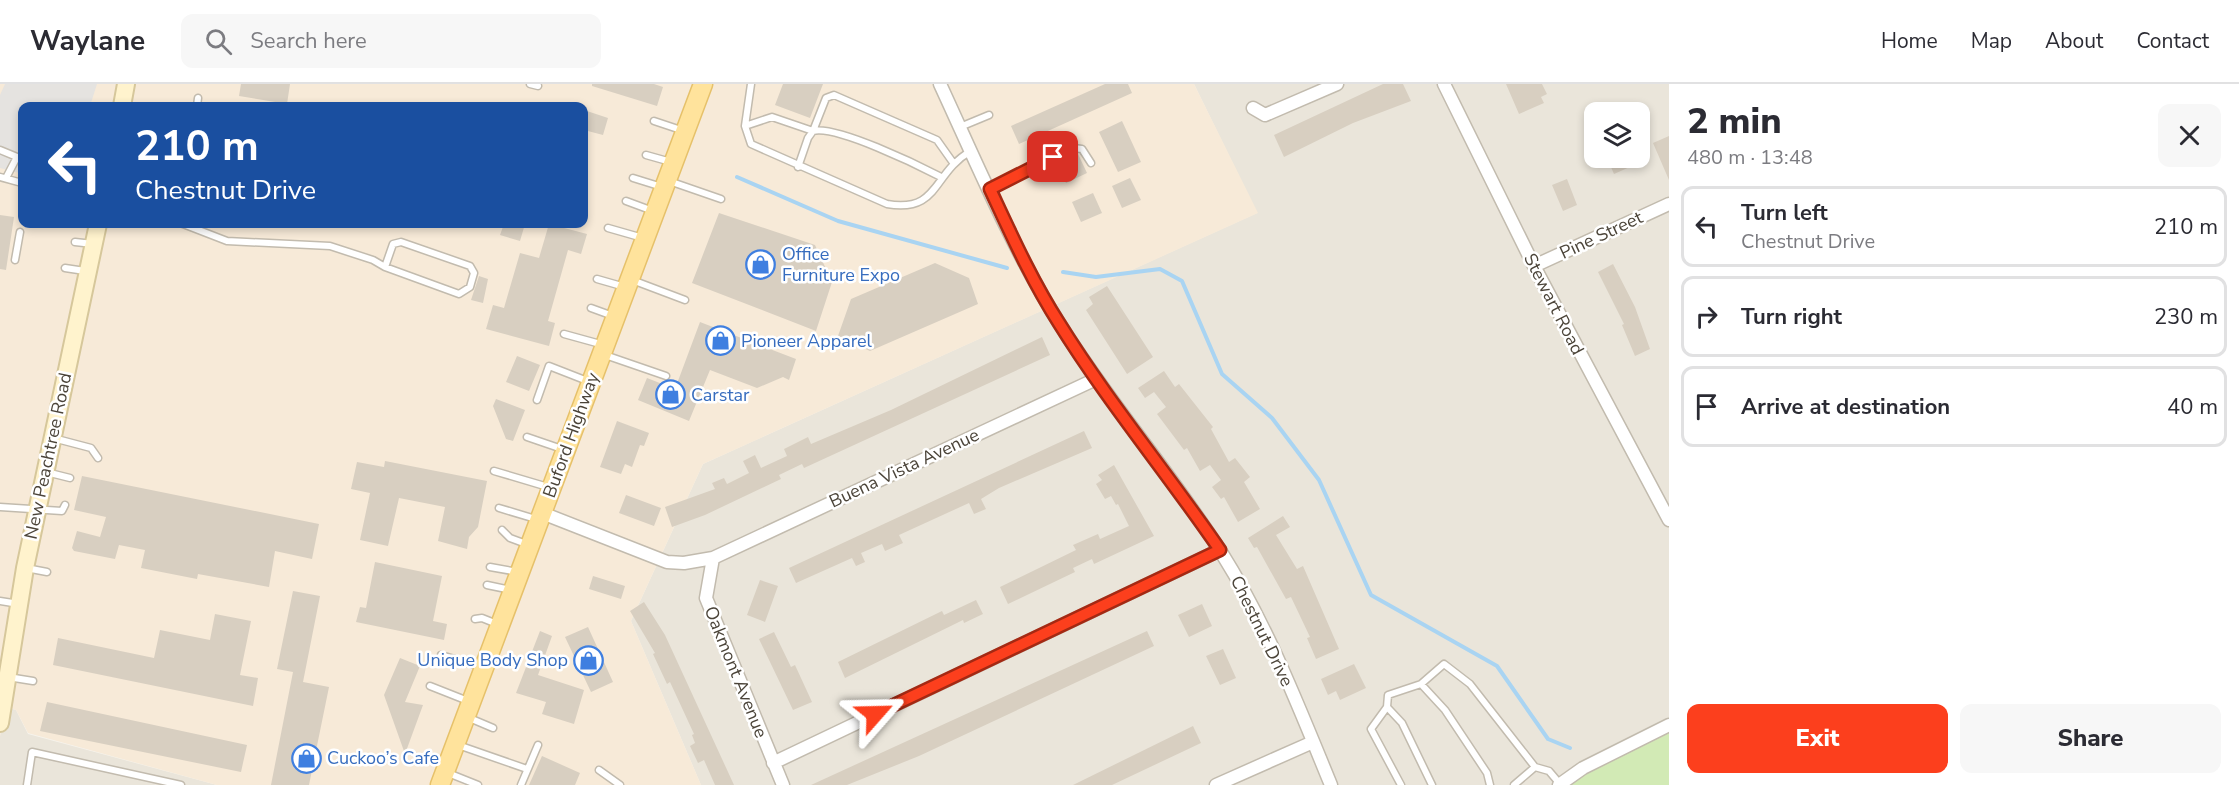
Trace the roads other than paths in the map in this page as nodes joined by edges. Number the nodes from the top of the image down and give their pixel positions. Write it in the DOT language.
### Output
graph roads {
  1 [pos="126,84"];
  2 [pos="530,84"];
  3 [pos="703,84"];
  4 [pos="751,84"];
  5 [pos="940,84"];
  6 [pos="1337,84"];
  7 [pos="1444,84"];
  8 [pos="539,85"];
  9 [pos="198,98"];
  10 [pos="123,102"];
  11 [pos="198,102"];
  12 [pos="1253,108"];
  13 [pos="989,115"];
  14 [pos="654,121"];
  15 [pos="745,126"];
  16 [pos="960,127"];
  17 [pos="684,131"];
  18 [pos="813,131"];
  19 [pos="0,150"];
  20 [pos="972,151"];
  21 [pos="646,155"];
  22 [pos="672,162"];
  23 [pos="1091,163"];
  24 [pos="954,164"];
  25 [pos="798,167"];
  26 [pos="941,177"];
  27 [pos="3,178"];
  28 [pos="633,178"];
  29 [pos="18,182"];
  30 [pos="664,184"];
  31 [pos="990,189"];
  32 [pos="721,199"];
  33 [pos="626,201"];
  34 [pos="1669,204"];
  35 [pos="654,211"];
  36 [pos="97,228"];
  37 [pos="193,228"];
  38 [pos="608,228"];
  39 [pos="20,232"];
  40 [pos="643,238"];
  41 [pos="75,242"];
  42 [pos="94,244"];
  43 [pos="15,260"];
  44 [pos="1534,266"];
  45 [pos="386,267"];
  46 [pos="65,268"];
  47 [pos="87,271"];
  48 [pos="597,279"];
  49 [pos="627,283"];
  50 [pos="685,300"];
  51 [pos="591,308"];
  52 [pos="615,317"];
  53 [pos="564,334"];
  54 [pos="603,350"];
  55 [pos="666,376"];
  56 [pos="1096,379"];
  57 [pos="591,383"];
  58 [pos="537,400"];
  59 [pos="527,437"];
  60 [pos="52,438"];
  61 [pos="566,450"];
  62 [pos="98,458"];
  63 [pos="494,471"];
  64 [pos="45,472"];
  65 [pos="70,478"];
  66 [pos="552,488"];
  67 [pos="65,505"];
  68 [pos="0,507"];
  69 [pos="499,507"];
  70 [pos="38,509"];
  71 [pos="540,517"];
  72 [pos="1669,520"];
  73 [pos="502,530"];
  74 [pos="529,545"];
  75 [pos="1220,550"];
  76 [pos="713,558"];
  77 [pos="489,567"];
  78 [pos="25,568"];
  79 [pos="47,572"];
  80 [pos="518,572"];
  81 [pos="487,585"];
  82 [pos="511,591"];
  83 [pos="0,601"];
  84 [pos="20,604"];
  85 [pos="475,619"];
  86 [pos="498,624"];
  87 [pos="441,655"];
  88 [pos="482,667"];
  89 [pos="4,670"];
  90 [pos="33,681"];
  91 [pos="1421,684"];
  92 [pos="430,686"];
  93 [pos="1387,707"];
  94 [pos="466,709"];
  95 [pos="0,716"];
  96 [pos="1669,725"];
  97 [pos="493,728"];
  98 [pos="1313,742"];
  99 [pos="455,744"];
  100 [pos="538,745"];
  101 [pos="773,763"];
  102 [pos="1535,767"];
  103 [pos="527,770"];
  104 [pos="599,770"];
  105 [pos="442,778"];
  106 [pos="1559,784"];
  107 [pos="27,785"];
  108 [pos="181,785"];
  109 [pos="478,785"];
  110 [pos="521,785"];
  111 [pos="620,785"];
  112 [pos="783,785"];
  113 [pos="1216,785"];
  114 [pos="1331,785"];
  115 [pos="1401,785"];
  116 [pos="1432,785"];
  117 [pos="1490,785"];
  118 [pos="1514,785"];
  1 -- 10 [label="street"];
  2 -- 8 [label="lane"];
  3 -- 17 [label="main road, Buford Highway"];
  4 -- 15 [label="lane"];
  5 -- 16 [label="street, Chestnut Drive"];
  6 -- 12 [label="street"];
  7 -- 44 [label="street, Stewart Road"];
  9 -- 11 [label="lane"];
  13 -- 16 [label="lane"];
  14 -- 17 [label="lane"];
  15 -- 18 [label="lane"];
  15 -- 25 [label="lane"];
  16 -- 20 [label="street, Chestnut Drive"];
  17 -- 22 [label="main road, Buford Highway"];
  18 -- 24 [label="lane"];
  18 -- 25 [label="lane"];
  18 -- 26 [label="lane"];
  19 -- 27 [label="lane"];
  20 -- 24 [label="lane"];
  20 -- 31 [label="street, Chestnut Drive"];
  21 -- 22 [label="lane"];
  22 -- 30 [label="main road, Buford Highway"];
  23 -- 31 [label="lane"];
  24 -- 26 [label="lane"];
  25 -- 26 [label="lane"];
  27 -- 29 [label="lane"];
  28 -- 30 [label="lane"];
  30 -- 32 [label="lane"];
  30 -- 35 [label="main road, Buford Highway"];
  31 -- 56 [label="street, Chestnut Drive"];
  33 -- 35 [label="lane"];
  34 -- 44 [label="street, Pine Street"];
  35 -- 40 [label="main road, Buford Highway"];
  36 -- 42 [label="street, New Peachtree Road"];
  37 -- 45 [label="lane"];
  38 -- 40 [label="lane"];
  39 -- 43 [label="lane"];
  40 -- 49 [label="main road, Buford Highway"];
  41 -- 42 [label="lane"];
  42 -- 47 [label="street, New Peachtree Road"];
  44 -- 72 [label="street, Stewart Road"];
  45 -- 45 [label="lane"];
  46 -- 47 [label="lane"];
  47 -- 60 [label="street, New Peachtree Road"];
  48 -- 49 [label="lane"];
  49 -- 50 [label="lane"];
  49 -- 52 [label="main road, Buford Highway"];
  51 -- 52 [label="lane"];
  52 -- 54 [label="main road, Buford Highway"];
  53 -- 54 [label="lane"];
  54 -- 55 [label="lane"];
  54 -- 57 [label="main road, Buford Highway"];
  56 -- 75 [label="street, Chestnut Drive"];
  56 -- 76 [label="street, Buena Vista Avenue"];
  57 -- 58 [label="lane"];
  57 -- 61 [label="main road, Buford Highway"];
  59 -- 61 [label="lane"];
  60 -- 62 [label="lane"];
  60 -- 64 [label="street, New Peachtree Road"];
  61 -- 66 [label="main road, Buford Highway"];
  63 -- 66 [label="lane"];
  64 -- 65 [label="lane"];
  64 -- 70 [label="street, New Peachtree Road"];
  66 -- 71 [label="main road, Buford Highway"];
  67 -- 70 [label="lane"];
  68 -- 70 [label="lane"];
  69 -- 71 [label="lane"];
  70 -- 78 [label="street, New Peachtree Road"];
  71 -- 74 [label="main road, Buford Highway"];
  71 -- 76 [label="street"];
  73 -- 74 [label="lane"];
  74 -- 80 [label="main road, Buford Highway"];
  75 -- 98 [label="street, Chestnut Drive"];
  75 -- 101 [label="street"];
  76 -- 101 [label="street, Oakmont Avenue"];
  77 -- 80 [label="lane"];
  78 -- 79 [label="lane"];
  78 -- 84 [label="street, New Peachtree Road"];
  80 -- 82 [label="main road, Buford Highway"];
  81 -- 82 [label="lane"];
  82 -- 86 [label="main road, Buford Highway"];
  83 -- 84 [label="lane"];
  84 -- 89 [label="street, New Peachtree Road"];
  85 -- 86 [label="lane"];
  86 -- 88 [label="main road, Buford Highway"];
  87 -- 88 [label="lane"];
  88 -- 94 [label="main road, Buford Highway"];
  89 -- 90 [label="lane"];
  89 -- 95 [label="street, New Peachtree Road"];
  91 -- 93 [label="lane"];
  91 -- 102 [label="lane"];
  91 -- 117 [label="lane"];
  92 -- 94 [label="lane"];
  93 -- 115 [label="lane"];
  93 -- 116 [label="lane"];
  94 -- 97 [label="lane"];
  94 -- 99 [label="main road, Buford Highway"];
  96 -- 106 [label="street"];
  98 -- 113 [label="street"];
  98 -- 114 [label="street, Chestnut Drive"];
  99 -- 103 [label="lane"];
  99 -- 105 [label="main road, Buford Highway"];
  100 -- 103 [label="lane"];
  101 -- 112 [label="street, Oakmont Avenue"];
  102 -- 106 [label="lane"];
  102 -- 118 [label="lane"];
  103 -- 110 [label="lane"];
  104 -- 111 [label="lane"];
  105 -- 109 [label="lane"];
  107 -- 108 [label="lane"];
}
